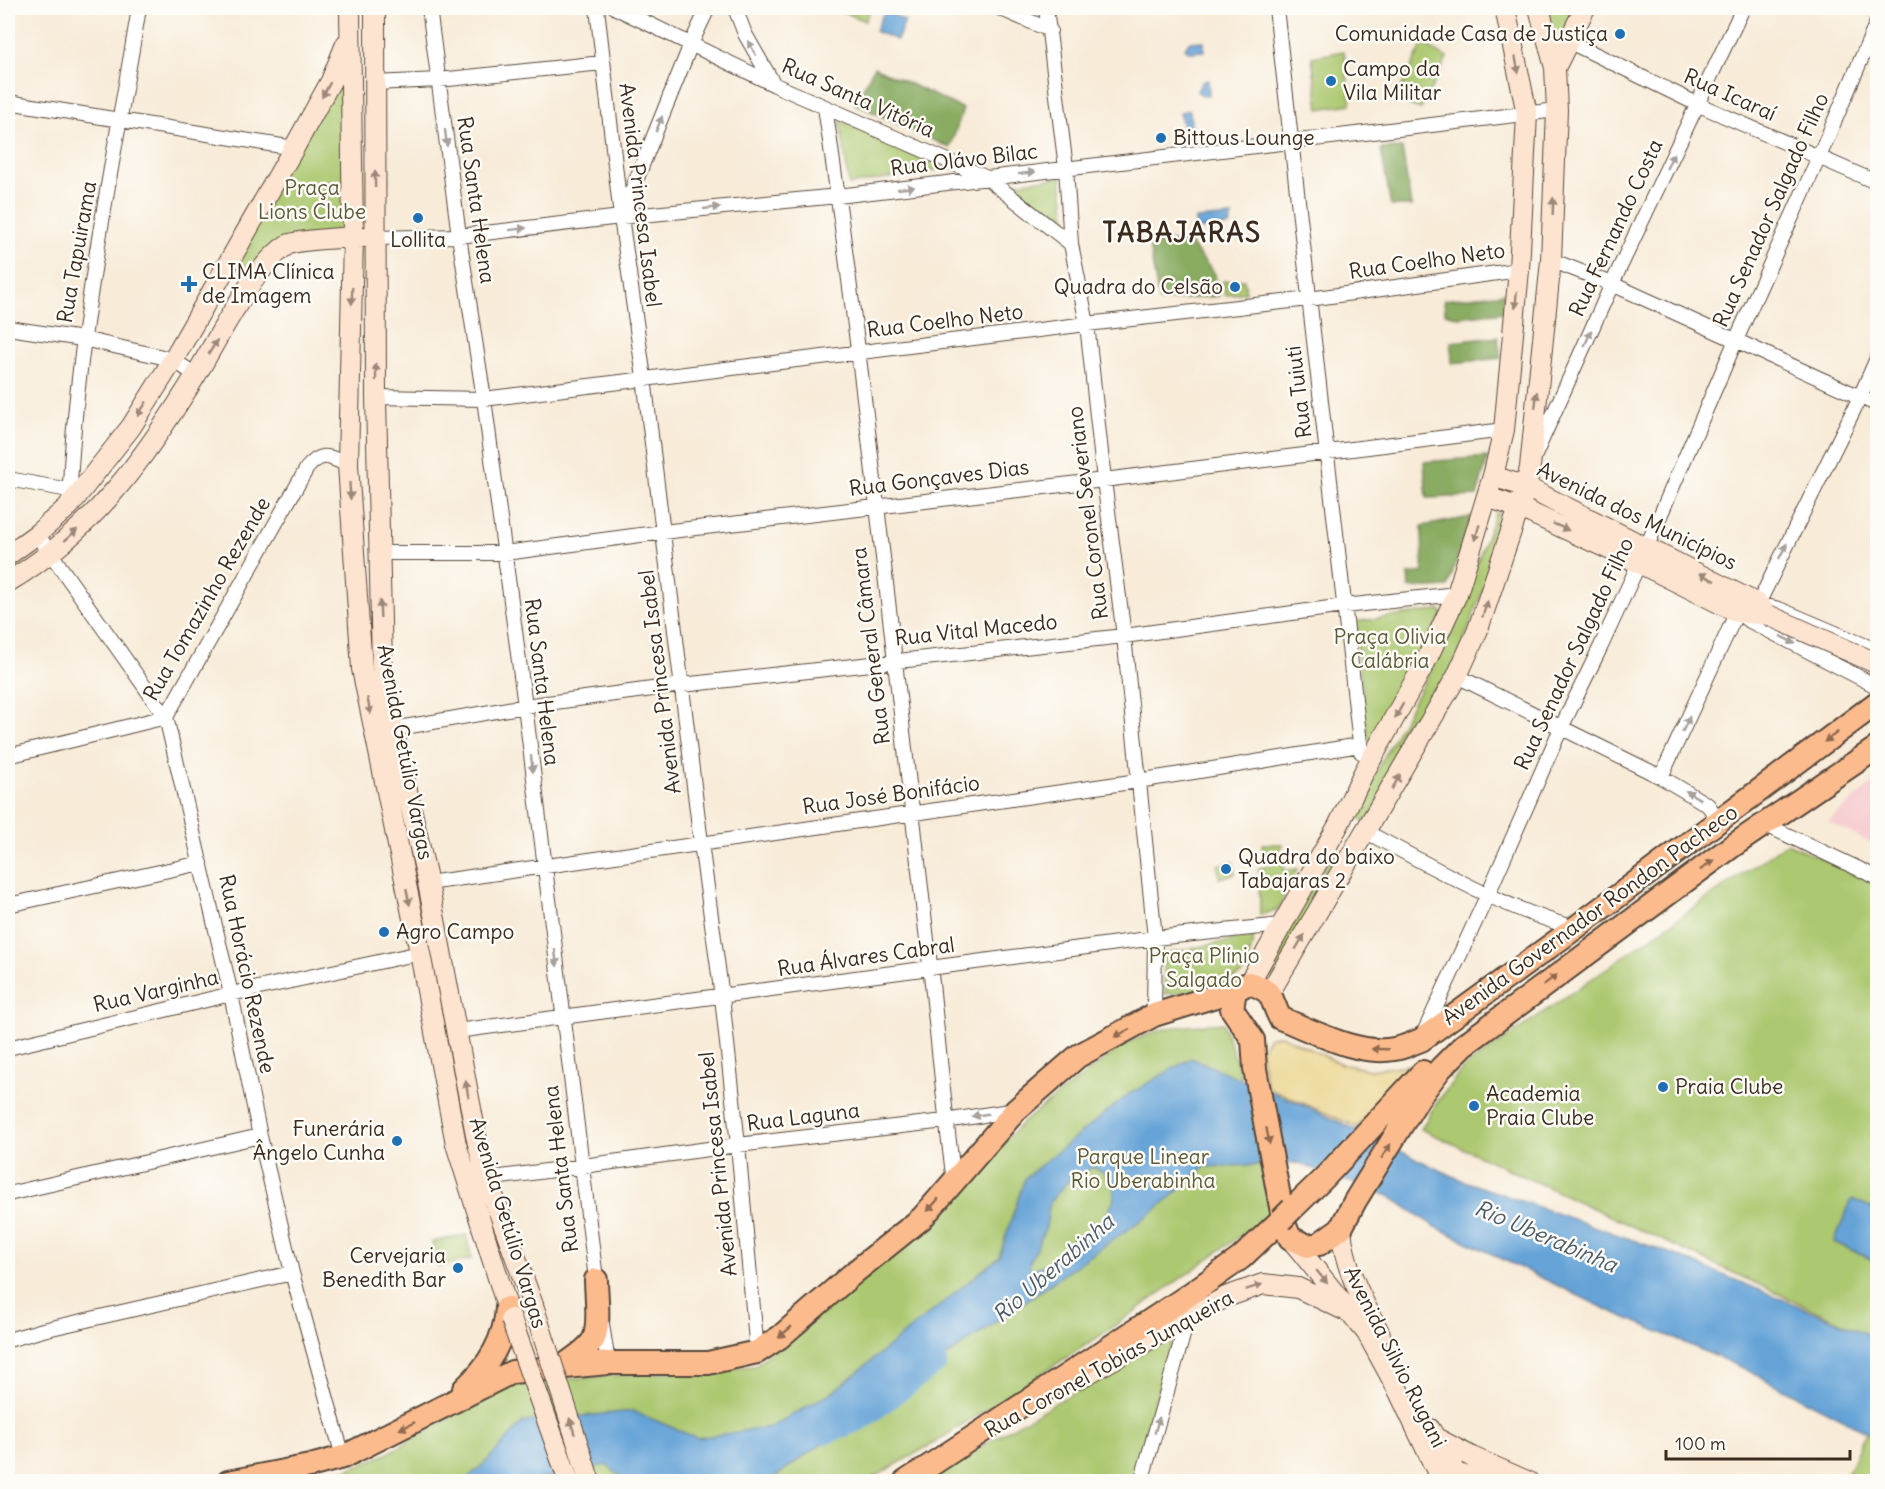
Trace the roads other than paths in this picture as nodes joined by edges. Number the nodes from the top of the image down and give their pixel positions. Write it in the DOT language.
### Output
graph roads {
  1 [pos="139,8"];
  2 [pos="375,8"];
  3 [pos="429,8"];
  4 [pos="597,8"];
  5 [pos="616,8"];
  6 [pos="708,8"];
  7 [pos="735,8"];
  8 [pos="999,8"];
  9 [pos="1046,8"];
  10 [pos="1276,8"];
  11 [pos="1539,8"];
  12 [pos="1585,8"];
  13 [pos="1743,8"];
  14 [pos="350,9"];
  15 [pos="1511,9"];
  16 [pos="1878,20"];
  17 [pos="1050,30"];
  18 [pos="375,34"];
  19 [pos="350,36"];
  20 [pos="1568,41"];
  21 [pos="691,44"];
  22 [pos="602,63"];
  23 [pos="1555,68"];
  24 [pos="439,80"];
  25 [pos="374,83"];
  26 [pos="775,85"];
  27 [pos="8,102"];
  28 [pos="1697,104"];
  29 [pos="825,107"];
  30 [pos="1557,110"];
  31 [pos="1527,114"];
  32 [pos="120,119"];
  33 [pos="1292,143"];
  34 [pos="294,148"];
  35 [pos="1820,156"];
  36 [pos="1066,168"];
  37 [pos="987,178"];
  38 [pos="1878,183"];
  39 [pos="838,196"];
  40 [pos="621,217"];
  41 [pos="459,236"];
  42 [pos="353,237"];
  43 [pos="376,237"];
  44 [pos="1071,244"];
  45 [pos="1551,260"];
  46 [pos="1518,270"];
  47 [pos="1612,284"];
  48 [pos="1309,299"];
  49 [pos="1087,324"];
  50 [pos="8,328"];
  51 [pos="83,339"];
  52 [pos="1736,340"];
  53 [pos="859,353"];
  54 [pos="1878,356"];
  55 [pos="173,360"];
  56 [pos="196,375"];
  57 [pos="644,378"];
  58 [pos="376,397"];
  59 [pos="1860,397"];
  60 [pos="484,399"];
  61 [pos="1878,405"];
  62 [pos="1504,430"];
  63 [pos="1327,452"];
  64 [pos="348,465"];
  65 [pos="1493,476"];
  66 [pos="1528,477"];
  67 [pos="8,479"];
  68 [pos="1104,480"];
  69 [pos="1487,497"];
  70 [pos="69,498"];
  71 [pos="876,507"];
  72 [pos="1520,508"];
  73 [pos="663,532"];
  74 [pos="37,534"];
  75 [pos="50,553"];
  76 [pos="379,553"];
  77 [pos="505,553"];
  78 [pos="1643,554"];
  79 [pos="8,555"];
  80 [pos="8,582"];
  81 [pos="1457,594"];
  82 [pos="1344,606"];
  83 [pos="1763,609"];
  84 [pos="1737,612"];
  85 [pos="1124,636"];
  86 [pos="1858,643"];
  87 [pos="1878,651"];
  88 [pos="894,660"];
  89 [pos="1878,664"];
  90 [pos="382,666"];
  91 [pos="362,669"];
  92 [pos="1847,670"];
  93 [pos="1457,676"];
  94 [pos="682,685"];
  95 [pos="1878,687"];
  96 [pos="1878,702"];
  97 [pos="525,706"];
  98 [pos="166,717"];
  99 [pos="1561,728"];
  100 [pos="393,729"];
  101 [pos="1360,745"];
  102 [pos="1878,747"];
  103 [pos="8,756"];
  104 [pos="1365,772"];
  105 [pos="1661,777"];
  106 [pos="406,780"];
  107 [pos="1138,781"];
  108 [pos="386,786"];
  109 [pos="912,814"];
  110 [pos="1718,820"];
  111 [pos="1340,822"];
  112 [pos="1764,824"];
  113 [pos="1364,836"];
  114 [pos="701,843"];
  115 [pos="201,863"];
  116 [pos="543,866"];
  117 [pos="1878,878"];
  118 [pos="428,883"];
  119 [pos="1488,894"];
  120 [pos="8,906"];
  121 [pos="1281,925"];
  122 [pos="1575,928"];
  123 [pos="1155,939"];
  124 [pos="420,953"];
  125 [pos="930,969"];
  126 [pos="1251,989"];
  127 [pos="231,994"];
  128 [pos="722,997"];
  129 [pos="1503,1015"];
  130 [pos="1154,1016"];
  131 [pos="564,1017"];
  132 [pos="1280,1018"];
  133 [pos="457,1031"];
  134 [pos="1252,1040"];
  135 [pos="1420,1040"];
  136 [pos="8,1048"];
  137 [pos="1016,1110"];
  138 [pos="945,1121"];
  139 [pos="260,1136"];
  140 [pos="477,1140"];
  141 [pos="456,1144"];
  142 [pos="738,1145"];
  143 [pos="583,1165"];
  144 [pos="487,1179"];
  145 [pos="954,1181"];
  146 [pos="8,1194"];
  147 [pos="1288,1222"];
  148 [pos="1341,1228"];
  149 [pos="292,1273"];
  150 [pos="596,1280"];
  151 [pos="509,1313"];
  152 [pos="1355,1316"];
  153 [pos="1188,1318"];
  154 [pos="8,1340"];
  155 [pos="757,1352"];
  156 [pos="608,1363"];
  157 [pos="562,1367"];
  158 [pos="434,1412"];
  159 [pos="1434,1438"];
  160 [pos="963,1443"];
  161 [pos="343,1457"];
  162 [pos="1454,1479"];
  163 [pos="911,1480"];
  164 [pos="228,1482"];
  165 [pos="569,1482"];
  166 [pos="590,1482"];
  167 [pos="1141,1482"];
  168 [pos="1487,1482"];
  169 [pos="1528,1482"];
  1 -- 32 [label="street, Rua Tapuirama"];
  2 -- 18 [label="main road, Avenida Getúlio Vargas"];
  3 -- 24 [label="street, Rua Santa Helena"];
  4 -- 22 [label="street, Avenida Princesa Isabel"];
  5 -- 21 [label="street, Rua Santa Vitória"];
  6 -- 21 [label="street"];
  26 -- 7 [label="street, one-way"];
  8 -- 17 [label="street"];
  9 -- 17 [label="street, Rua Coronel Severiano"];
  10 -- 33 [label="street, Rua Tuiuti"];
  11 -- 23 [label="main road"];
  12 -- 20 [label="main road"];
  13 -- 28 [label="street, Rua Fernando Costa"];
  14 -- 18 [label="main road"];
  14 -- 19 [label="main road, Avenida Getúlio Vargas"];
  15 -- 31 [label="main road, one-way"];
  16 -- 35 [label="street, Rua Senador Salgado Filho"];
  17 -- 36 [label="street, Rua Coronel Severiano"];
  18 -- 25 [label="main road, Avenida Getúlio Vargas"];
  19 -- 34 [label="main road, one-way"];
  19 -- 42 [label="main road, Avenida Getúlio Vargas"];
  20 -- 23 [label="main road"];
  20 -- 28 [label="street, Rua Icaraí"];
  21 -- 26 [label="street, Rua Santa Vitória"];
  40 -- 21 [label="street, one-way"];
  22 -- 24 [label="street"];
  22 -- 40 [label="street, Avenida Princesa Isabel"];
  23 -- 30 [label="main road"];
  24 -- 25 [label="street"];
  24 -- 41 [label="street, Rua Santa Helena, one-way"];
  43 -- 25 [label="main road, Avenida Getúlio Vargas, one-way"];
  26 -- 29 [label="street, Rua Santa Vitória"];
  27 -- 32 [label="street"];
  28 -- 35 [label="street, Rua Icaraí"];
  47 -- 28 [label="street, Rua Fernando Costa, one-way"];
  29 -- 37 [label="street, Rua Santa Vitória"];
  29 -- 39 [label="street, Rua General Câmara"];
  30 -- 31 [label="street, Rua Olávo Bilac"];
  45 -- 30 [label="main road, one-way"];
  31 -- 33 [label="street, Rua Olávo Bilac"];
  31 -- 46 [label="main road"];
  32 -- 34 [label="street"];
  32 -- 51 [label="street, Rua Tapuirama"];
  33 -- 36 [label="street, Rua Olávo Bilac"];
  33 -- 48 [label="street, Rua Tuiuti"];
  34 -- 55 [label="main road"];
  35 -- 38 [label="street, Rua Icaraí"];
  35 -- 52 [label="street, Rua Senador Salgado Filho"];
  37 -- 36 [label="street, Rua Olávo Bilac, one-way"];
  36 -- 44 [label="street, Rua Coronel Severiano"];
  39 -- 37 [label="street, Rua Olávo Bilac, one-way"];
  37 -- 44 [label="street, Rua Santa Vitória"];
  40 -- 39 [label="street, Rua Olávo Bilac, one-way"];
  39 -- 53 [label="street, Rua General Câmara"];
  41 -- 40 [label="street, Rua Olávo Bilac, one-way"];
  40 -- 57 [label="street, Avenida Princesa Isabel"];
  41 -- 43 [label="street, Rua Olávo Bilac"];
  41 -- 60 [label="street, Rua Santa Helena"];
  42 -- 43 [label="main road"];
  56 -- 42 [label="main road, one-way"];
  42 -- 64 [label="main road, Avenida Getúlio Vargas, one-way"];
  58 -- 43 [label="main road, Avenida Getúlio Vargas, one-way"];
  44 -- 49 [label="street, Rua Coronel Severiano"];
  45 -- 47 [label="street"];
  66 -- 45 [label="main road, one-way"];
  46 -- 48 [label="street, Rua Coelho Neto"];
  46 -- 62 [label="main road, one-way"];
  47 -- 52 [label="street"];
  66 -- 47 [label="street, Rua Fernando Costa, one-way"];
  48 -- 49 [label="street, Rua Coelho Neto"];
  48 -- 63 [label="street, Rua Tuiuti"];
  49 -- 53 [label="street, Rua Coelho Neto"];
  49 -- 68 [label="street, Rua Coronel Severiano"];
  50 -- 51 [label="street"];
  51 -- 55 [label="street"];
  51 -- 70 [label="street, Rua Tapuirama"];
  52 -- 59 [label="street"];
  52 -- 78 [label="street, Rua Senador Salgado Filho"];
  53 -- 57 [label="street, Rua Coelho Neto"];
  53 -- 71 [label="street, Rua General Câmara"];
  54 -- 59 [label="street"];
  55 -- 56 [label="street"];
  55 -- 70 [label="main road, one-way"];
  75 -- 56 [label="main road, one-way"];
  57 -- 60 [label="street, Rua Coelho Neto"];
  57 -- 73 [label="street, Avenida Princesa Isabel"];
  58 -- 60 [label="street, Rua Coelho Neto"];
  58 -- 76 [label="main road, Avenida Getúlio Vargas"];
  59 -- 61 [label="street"];
  83 -- 59 [label="street, one-way"];
  60 -- 77 [label="street, Rua Santa Helena"];
  62 -- 63 [label="street, Rua Gonçaves Dias"];
  62 -- 65 [label="main road"];
  63 -- 68 [label="street, Rua Gonçaves Dias"];
  63 -- 82 [label="street, Rua Tuiuti"];
  64 -- 91 [label="main road, Avenida Getúlio Vargas, one-way"];
  64 -- 98 [label="street, Rua Tomazinho Rezende"];
  65 -- 66 [label="main road, Avenida dos Municípios"];
  65 -- 69 [label="main road"];
  66 -- 72 [label="main road"];
  66 -- 78 [label="main road, Avenida dos Municípios"];
  67 -- 70 [label="street"];
  68 -- 71 [label="street, Rua Gonçaves Dias"];
  68 -- 85 [label="street, Rua Coronel Severiano"];
  69 -- 72 [label="main road, Avenida dos Municípios"];
  69 -- 81 [label="main road, one-way"];
  70 -- 74 [label="main road"];
  71 -- 73 [label="street, Rua Gonçaves Dias"];
  71 -- 88 [label="street, Rua General Câmara"];
  72 -- 78 [label="main road, Avenida dos Municípios, one-way"];
  93 -- 72 [label="main road, one-way"];
  73 -- 77 [label="street, Rua Gonçaves Dias"];
  73 -- 94 [label="street, Avenida Princesa Isabel"];
  74 -- 75 [label="street, Rua Horácio Rezende"];
  74 -- 79 [label="main road"];
  75 -- 80 [label="main road"];
  75 -- 98 [label="street, Rua Horácio Rezende"];
  76 -- 77 [label="street, Rua Gonçaves Dias"];
  90 -- 76 [label="main road, Avenida Getúlio Vargas, one-way"];
  77 -- 97 [label="street, Rua Santa Helena"];
  83 -- 78 [label="main road, Avenida dos Municípios, one-way"];
  78 -- 84 [label="main road, Avenida dos Municípios"];
  78 -- 99 [label="street, Rua Senador Salgado Filho"];
  81 -- 82 [label="street, Rua Vital Macedo"];
  81 -- 104 [label="main road, one-way"];
  82 -- 85 [label="street, Rua Vital Macedo"];
  82 -- 101 [label="street, Rua Tuiuti"];
  83 -- 84 [label="main road, Avenida dos Municípios"];
  83 -- 86 [label="street, Avenida dos Municípios"];
  83 -- 89 [label="main road, bridge"];
  84 -- 92 [label="street, Avenida dos Municípios, one-way"];
  105 -- 84 [label="street, one-way"];
  85 -- 88 [label="street, Rua Vital Macedo"];
  85 -- 107 [label="street, Rua Coronel Severiano"];
  86 -- 87 [label="street, Avenida dos Municípios"];
  86 -- 92 [label="street"];
  88 -- 94 [label="street, Rua Vital Macedo"];
  88 -- 109 [label="street, Rua General Câmara"];
  90 -- 91 [label="main road"];
  90 -- 100 [label="main road, Avenida Getúlio Vargas"];
  91 -- 108 [label="main road, Avenida Getúlio Vargas, one-way"];
  92 -- 95 [label="street, Avenida dos Municípios"];
  93 -- 99 [label="street"];
  113 -- 93 [label="main road, one-way"];
  94 -- 97 [label="street, Rua Vital Macedo"];
  94 -- 114 [label="street, Avenida Princesa Isabel"];
  96 -- 110 [label="main road, Avenida Governador Rondon Pacheco, one-way"];
  97 -- 100 [label="street, Rua Vital Macedo"];
  97 -- 116 [label="street, Rua Santa Helena, one-way"];
  98 -- 103 [label="street, Rua Tomazinho Rezende"];
  98 -- 115 [label="street, Rua Horácio Rezende"];
  99 -- 105 [label="street"];
  99 -- 119 [label="street, Rua Senador Salgado Filho"];
  100 -- 106 [label="main road, Avenida Getúlio Vargas"];
  101 -- 104 [label="street, Rua Tuiuti"];
  101 -- 107 [label="street, Rua José Bonifácio"];
  102 -- 112 [label="main road, Avenida Governador Rondon Pacheco"];
  104 -- 111 [label="main road"];
  110 -- 105 [label="street, one-way"];
  106 -- 108 [label="main road"];
  106 -- 118 [label="main road, Avenida Getúlio Vargas"];
  107 -- 109 [label="street, Rua José Bonifácio"];
  107 -- 123 [label="street, Rua Coronel Severiano"];
  108 -- 124 [label="main road, Avenida Getúlio Vargas, one-way"];
  109 -- 114 [label="street, Rua José Bonifácio"];
  109 -- 125 [label="street, Rua General Câmara"];
  110 -- 122 [label="main road, Avenida Governador Rondon Pacheco"];
  111 -- 113 [label="main road"];
  111 -- 121 [label="main road"];
  112 -- 117 [label="street"];
  129 -- 112 [label="main road, Avenida Governador Rondon Pacheco, one-way"];
  113 -- 119 [label="street"];
  126 -- 113 [label="main road, one-way"];
  114 -- 116 [label="street, Rua José Bonifácio"];
  114 -- 128 [label="street, Avenida Princesa Isabel"];
  115 -- 120 [label="street"];
  115 -- 127 [label="street, Rua Horácio Rezende"];
  116 -- 118 [label="street, Rua José Bonifácio"];
  116 -- 131 [label="street, Rua Santa Helena, one-way"];
  118 -- 133 [label="main road, Avenida Getúlio Vargas"];
  119 -- 122 [label="street"];
  119 -- 135 [label="street, Rua Senador Salgado Filho"];
  121 -- 123 [label="street, Rua Álvares Cabral"];
  121 -- 126 [label="main road"];
  122 -- 135 [label="main road, Avenida Governador Rondon Pacheco"];
  123 -- 125 [label="street, Rua Álvares Cabral"];
  123 -- 130 [label="street, Rua Coronel Severiano"];
  124 -- 127 [label="street, Rua Varginha"];
  124 -- 141 [label="main road, Avenida Getúlio Vargas"];
  125 -- 128 [label="street, Rua Álvares Cabral"];
  125 -- 138 [label="street, Rua General Câmara"];
  126 -- 130 [label="main road"];
  126 -- 132 [label="main road"];
  126 -- 134 [label="main road"];
  127 -- 136 [label="street, Rua Varginha"];
  127 -- 139 [label="street, Rua Horácio Rezende"];
  128 -- 131 [label="street, Rua Álvares Cabral"];
  128 -- 142 [label="street, Avenida Princesa Isabel"];
  129 -- 147 [label="main road"];
  148 -- 129 [label="main road, Avenida Governador Rondon Pacheco, one-way"];
  130 -- 137 [label="main road, one-way"];
  131 -- 133 [label="street, Rua Álvares Cabral"];
  131 -- 143 [label="street, Rua Santa Helena"];
  132 -- 134 [label="main road"];
  135 -- 132 [label="main road, Avenida Governador Rondon Pacheco, one-way"];
  140 -- 133 [label="main road, Avenida Getúlio Vargas, one-way"];
  134 -- 147 [label="main road, Avenida Silvio Rugani, one-way"];
  137 -- 138 [label="street, Rua Laguna, one-way"];
  137 -- 145 [label="main road"];
  138 -- 142 [label="street, Rua Laguna"];
  138 -- 145 [label="street, Rua General Câmara"];
  139 -- 146 [label="street"];
  139 -- 149 [label="street, Rua Horácio Rezende"];
  140 -- 141 [label="main road"];
  140 -- 144 [label="main road, Avenida Getúlio Vargas"];
  141 -- 151 [label="main road, Avenida Getúlio Vargas"];
  142 -- 143 [label="street, Rua Laguna"];
  142 -- 155 [label="street, Avenida Princesa Isabel"];
  143 -- 144 [label="street, Rua Laguna"];
  143 -- 150 [label="street, Rua Santa Helena"];
  166 -- 144 [label="main road, Avenida Getúlio Vargas, one-way, bridge"];
  145 -- 155 [label="main road, one-way"];
  147 -- 148 [label="main road"];
  147 -- 152 [label="main road, Avenida Silvio Rugani, one-way"];
  147 -- 160 [label="main road"];
  148 -- 159 [label="main road, Avenida Silvio Rugani"];
  149 -- 154 [label="street"];
  149 -- 161 [label="street, Rua Horácio Rezende"];
  150 -- 156 [label="street, Rua Santa Helena"];
  150 -- 157 [label="main road"];
  151 -- 158 [label="main road"];
  151 -- 165 [label="main road, Avenida Getúlio Vargas, bridge"];
  153 -- 152 [label="main road, Rua Coronel Tobias Junqueira, one-way"];
  152 -- 162 [label="main road, Avenida Silvio Rugani"];
  153 -- 160 [label="main road, Rua Coronel Tobias Junqueira"];
  167 -- 153 [label="street, one-way"];
  155 -- 156 [label="main road"];
  156 -- 157 [label="main road"];
  157 -- 158 [label="main road"];
  158 -- 161 [label="main road, one-way"];
  159 -- 162 [label="main road, Avenida Silvio Rugani"];
  159 -- 169 [label="main road"];
  160 -- 163 [label="main road, Rua Coronel Tobias Junqueira"];
  161 -- 164 [label="main road"];
  162 -- 168 [label="main road"];
}
